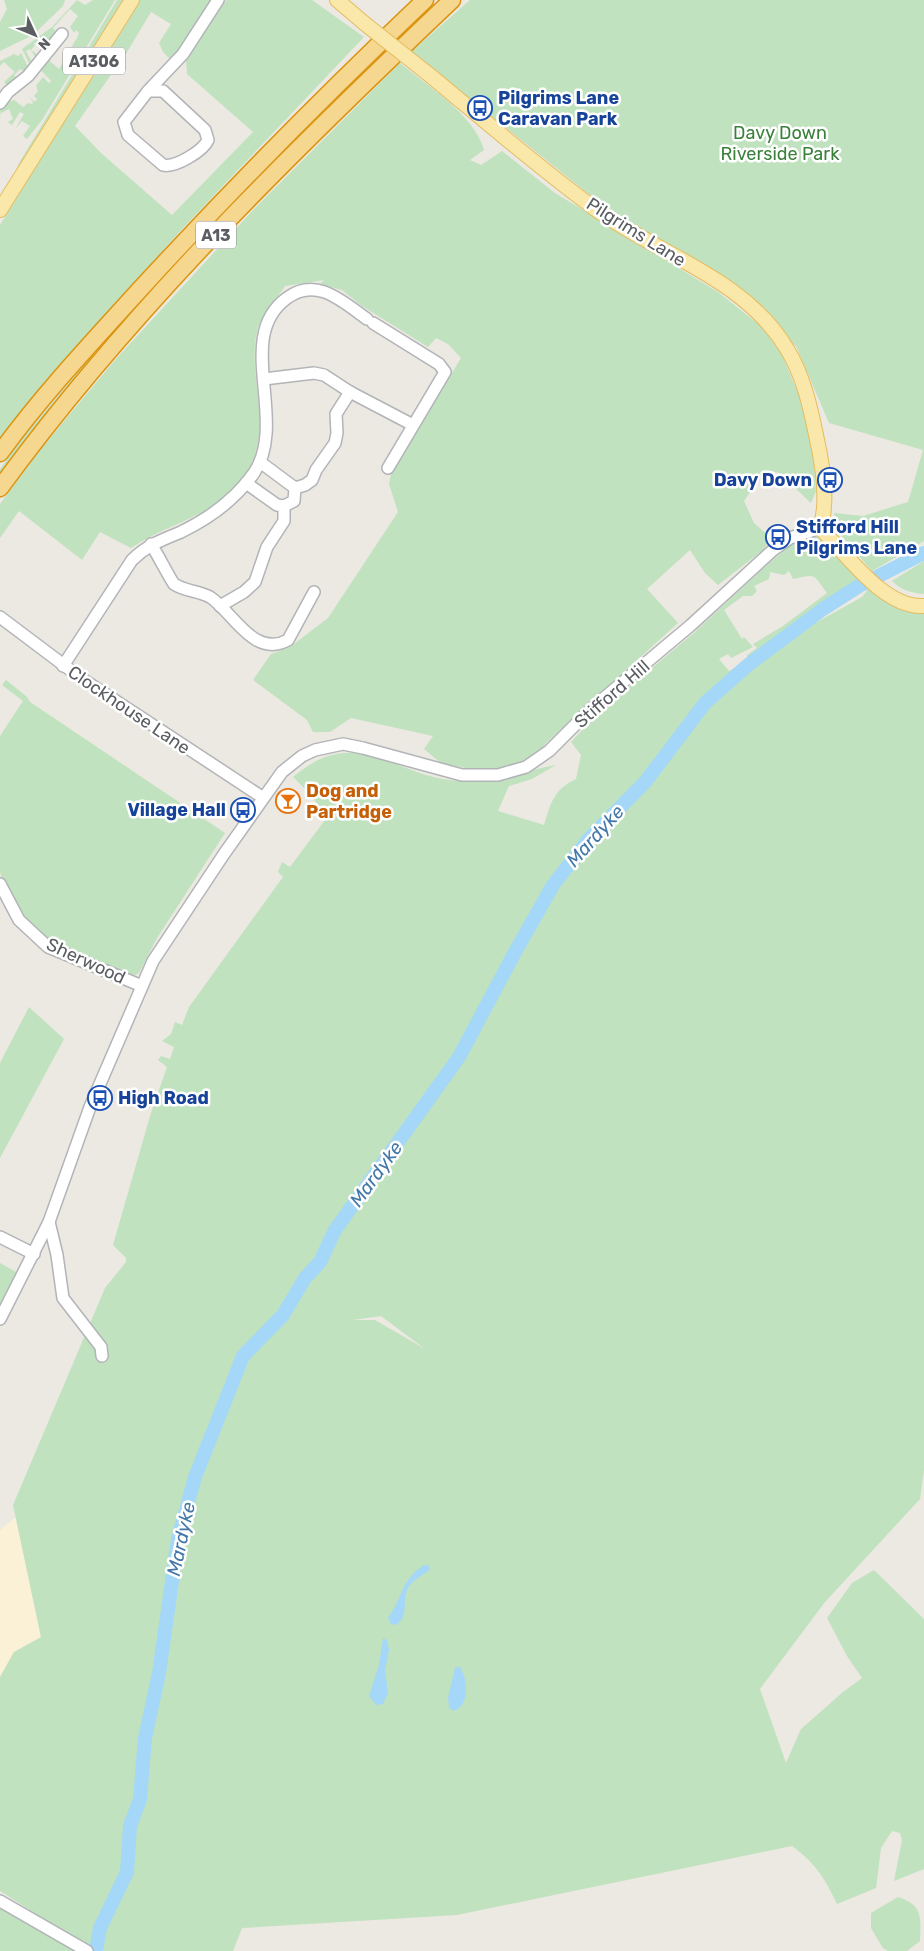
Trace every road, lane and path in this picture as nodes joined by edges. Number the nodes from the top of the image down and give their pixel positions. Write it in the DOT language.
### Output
graph roads {
  1 [pos="132,0"];
  2 [pos="218,0"];
  3 [pos="337,0"];
  4 [pos="425,0"];
  5 [pos="452,0"];
  6 [pos="60,42"];
  7 [pos="164,75"];
  8 [pos="148,91"];
  9 [pos="163,91"];
  10 [pos="0,103"];
  11 [pos="0,210"];
  12 [pos="264,379"];
  13 [pos="350,392"];
  14 [pos="413,425"];
  15 [pos="0,452"];
  16 [pos="260,462"];
  17 [pos="388,468"];
  18 [pos="246,483"];
  19 [pos="0,488"];
  20 [pos="295,488"];
  21 [pos="284,506"];
  22 [pos="820,528"];
  23 [pos="151,544"];
  24 [pos="314,592"];
  25 [pos="220,606"];
  26 [pos="924,606"];
  27 [pos="0,617"];
  28 [pos="63,666"];
  29 [pos="262,797"];
  30 [pos="0,884"];
  31 [pos="142,986"];
  32 [pos="49,1222"];
  33 [pos="0,1237"];
  34 [pos="34,1254"];
  35 [pos="0,1319"];
  36 [pos="102,1356"];
  37 [pos="0,1901"];
  38 [pos="87,1951"];
  1 -- 11 [label="main road, A1306"];
  2 -- 7 [label="street"];
  3 -- 22 [label="main road, Pilgrims Lane, bridge"];
  4 -- 15 [label="highway, A13"];
  5 -- 19 [label="highway, A13"];
  6 -- 10 [label="street"];
  7 -- 8 [label="street"];
  7 -- 9 [label="street"];
  8 -- 9 [label="street"];
  8 -- 9 [label="street"];
  12 -- 13 [label="street"];
  12 -- 14 [label="street"];
  12 -- 16 [label="street"];
  13 -- 14 [label="street"];
  13 -- 20 [label="street"];
  14 -- 17 [label="street"];
  16 -- 18 [label="street"];
  16 -- 20 [label="street"];
  18 -- 21 [label="street"];
  18 -- 23 [label="street"];
  20 -- 21 [label="street"];
  21 -- 25 [label="street"];
  22 -- 26 [label="main road"];
  22 -- 29 [label="street, Stifford Hill"];
  23 -- 25 [label="street"];
  23 -- 28 [label="street"];
  24 -- 25 [label="street"];
  27 -- 28 [label="street, Clockhouse Lane"];
  28 -- 29 [label="street, Clockhouse Lane"];
  29 -- 31 [label="street"];
  30 -- 31 [label="street, Sherwood"];
  31 -- 32 [label="street"];
  32 -- 34 [label="street"];
  32 -- 36 [label="street"];
  33 -- 34 [label="street"];
  34 -- 35 [label="street"];
  37 -- 38 [label="street"];
}
